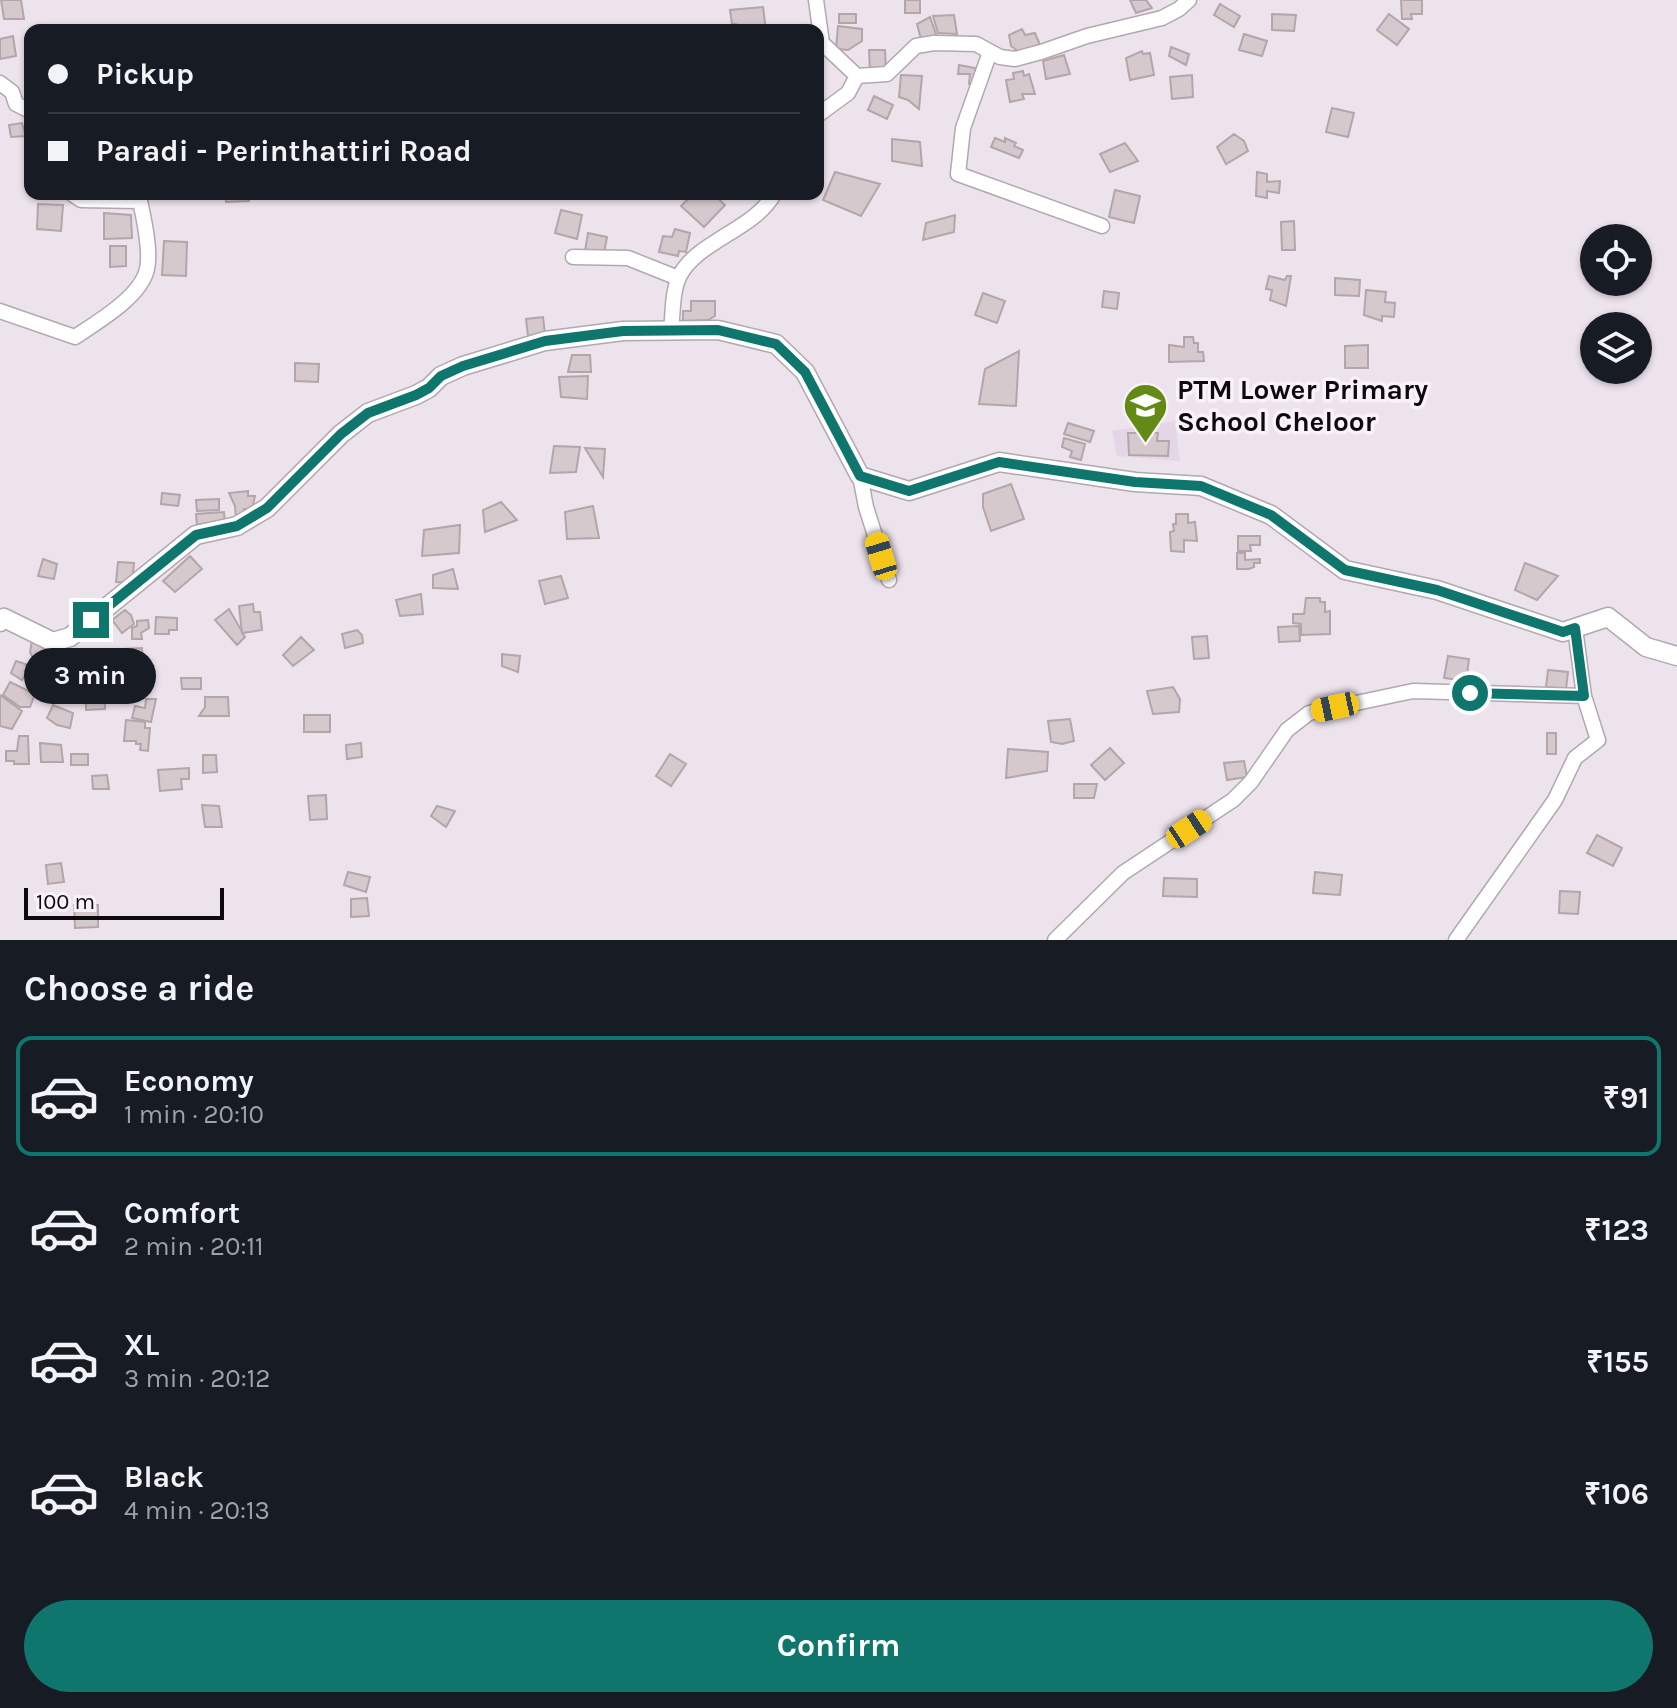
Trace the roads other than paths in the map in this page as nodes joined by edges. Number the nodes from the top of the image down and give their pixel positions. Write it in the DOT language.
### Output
graph roads {
  1 [pos="816,0"];
  2 [pos="1189,0"];
  3 [pos="819,24"];
  4 [pos="824,45"];
  5 [pos="990,52"];
  6 [pos="857,76"];
  7 [pos="0,83"];
  8 [pos="24,108"];
  9 [pos="824,111"];
  10 [pos="81,200"];
  11 [pos="770,200"];
  12 [pos="1102,226"];
  13 [pos="573,257"];
  14 [pos="678,278"];
  15 [pos="0,311"];
  16 [pos="671,331"];
  17 [pos="860,476"];
  18 [pos="889,580"];
  19 [pos="0,622"];
  20 [pos="1575,628"];
  21 [pos="1677,656"];
  22 [pos="1584,696"];
  23 [pos="1055,940"];
  24 [pos="1456,940"];
  1 -- 3 [label="street"];
  2 -- 5 [label="street"];
  4 -- 6 [label="street"];
  5 -- 6 [label="street"];
  5 -- 12 [label="street"];
  6 -- 9 [label="street"];
  7 -- 8 [label="street"];
  10 -- 15 [label="street"];
  11 -- 14 [label="street"];
  13 -- 14 [label="street"];
  14 -- 16 [label="street"];
  16 -- 17 [label="main road"];
  16 -- 19 [label="main road"];
  17 -- 18 [label="street"];
  17 -- 20 [label="main road"];
  20 -- 21 [label="main road"];
  20 -- 22 [label="street"];
  22 -- 23 [label="street"];
  22 -- 24 [label="street"];
}
